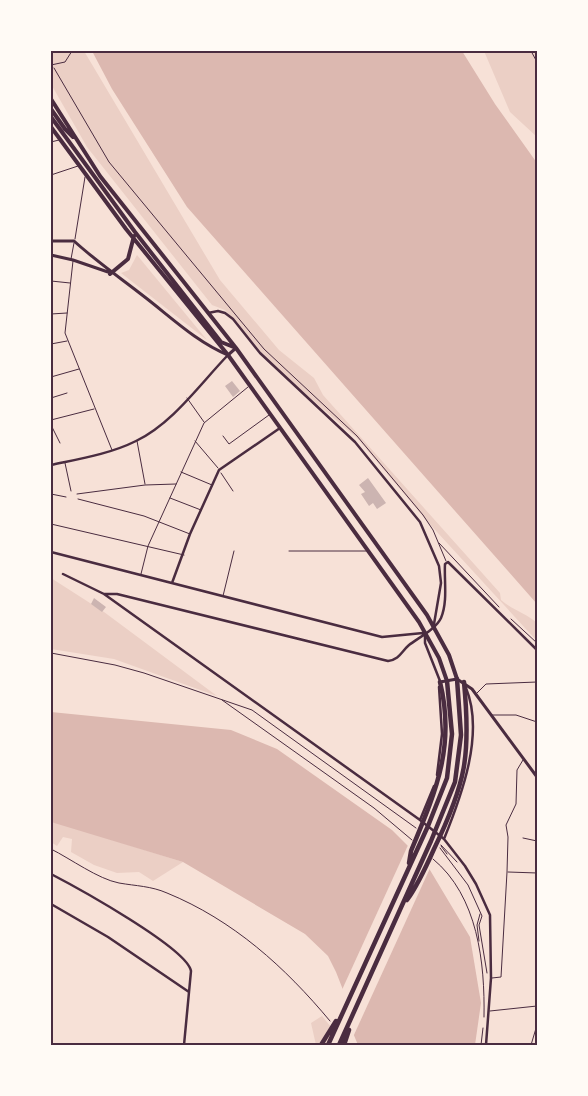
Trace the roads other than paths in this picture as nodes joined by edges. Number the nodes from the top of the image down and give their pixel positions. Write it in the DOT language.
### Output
graph roads {
  1 [pos="72,51"];
  2 [pos="51,65"];
  3 [pos="51,99"];
  4 [pos="51,109"];
  5 [pos="53,117"];
  6 [pos="51,127"];
  7 [pos="75,138"];
  8 [pos="60,140"];
  9 [pos="51,142"];
  10 [pos="78,166"];
  11 [pos="51,175"];
  12 [pos="85,176"];
  13 [pos="134,236"];
  14 [pos="51,241"];
  15 [pos="74,241"];
  16 [pos="51,255"];
  17 [pos="72,260"];
  18 [pos="110,274"];
  19 [pos="51,281"];
  20 [pos="71,283"];
  21 [pos="67,313"];
  22 [pos="208,313"];
  23 [pos="51,314"];
  24 [pos="68,341"];
  25 [pos="51,344"];
  26 [pos="236,348"];
  27 [pos="228,355"];
  28 [pos="79,369"];
  29 [pos="51,377"];
  30 [pos="250,385"];
  31 [pos="67,394"];
  32 [pos="51,398"];
  33 [pos="187,398"];
  34 [pos="95,408"];
  35 [pos="270,414"];
  36 [pos="51,420"];
  37 [pos="204,422"];
  38 [pos="51,425"];
  39 [pos="280,428"];
  40 [pos="223,436"];
  41 [pos="194,440"];
  42 [pos="137,441"];
  43 [pos="60,443"];
  44 [pos="112,450"];
  45 [pos="65,462"];
  46 [pos="51,465"];
  47 [pos="220,470"];
  48 [pos="180,472"];
  49 [pos="176,484"];
  50 [pos="145,485"];
  51 [pos="212,486"];
  52 [pos="71,491"];
  53 [pos="51,494"];
  54 [pos="78,494"];
  55 [pos="66,497"];
  56 [pos="169,498"];
  57 [pos="78,499"];
  58 [pos="201,510"];
  59 [pos="159,522"];
  60 [pos="51,524"];
  61 [pos="190,534"];
  62 [pos="148,546"];
  63 [pos="234,551"];
  64 [pos="289,551"];
  65 [pos="366,551"];
  66 [pos="51,552"];
  67 [pos="184,555"];
  68 [pos="63,574"];
  69 [pos="141,575"];
  70 [pos="172,583"];
  71 [pos="104,594"];
  72 [pos="223,597"];
  73 [pos="434,625"];
  74 [pos="425,633"];
  75 [pos="537,650"];
  76 [pos="457,679"];
  77 [pos="447,681"];
  78 [pos="440,682"];
  79 [pos="464,682"];
  80 [pos="537,682"];
  81 [pos="476,693"];
  82 [pos="492,715"];
  83 [pos="537,722"];
  84 [pos="524,759"];
  85 [pos="537,777"];
  86 [pos="420,820"];
  87 [pos="523,838"];
  88 [pos="444,840"];
  89 [pos="537,841"];
  90 [pos="409,867"];
  91 [pos="508,872"];
  92 [pos="537,873"];
  93 [pos="51,874"];
  94 [pos="51,904"];
  95 [pos="402,907"];
  96 [pos="491,978"];
  97 [pos="365,989"];
  98 [pos="189,992"];
  99 [pos="537,1006"];
  100 [pos="344,1007"];
  101 [pos="490,1011"];
  102 [pos="537,1025"];
  103 [pos="184,1045"];
  104 [pos="321,1045"];
  105 [pos="328,1045"];
  106 [pos="339,1045"];
  107 [pos="344,1045"];
  108 [pos="486,1045"];
  109 [pos="531,1045"];
  1 -- 2 [label="lane"];
  3 -- 7 [label="main road"];
  4 -- 5 [label="main road"];
  5 -- 7 [label="main road"];
  5 -- 26 [label="main road"];
  6 -- 8 [label="main road"];
  7 -- 22 [label="main road"];
  8 -- 9 [label="lane"];
  8 -- 10 [label="main road"];
  10 -- 11 [label="lane"];
  10 -- 12 [label="main road"];
  12 -- 13 [label="main road"];
  12 -- 15 [label="lane"];
  13 -- 18 [label="main road"];
  13 -- 27 [label="main road"];
  14 -- 15 [label="street"];
  15 -- 17 [label="lane"];
  15 -- 18 [label="street"];
  16 -- 17 [label="street"];
  17 -- 18 [label="street"];
  17 -- 20 [label="lane"];
  18 -- 27 [label="street"];
  19 -- 20 [label="lane"];
  20 -- 21 [label="lane"];
  21 -- 23 [label="lane"];
  21 -- 24 [label="lane"];
  22 -- 26 [label="main road"];
  22 -- 73 [label="street"];
  24 -- 25 [label="lane"];
  24 -- 28 [label="lane"];
  26 -- 27 [label="street"];
  26 -- 73 [label="main road"];
  27 -- 30 [label="main road"];
  27 -- 33 [label="street"];
  28 -- 29 [label="lane"];
  28 -- 34 [label="lane"];
  30 -- 35 [label="main road"];
  30 -- 37 [label="lane"];
  31 -- 32 [label="lane"];
  33 -- 37 [label="lane"];
  33 -- 42 [label="street"];
  34 -- 36 [label="lane"];
  34 -- 44 [label="lane"];
  35 -- 39 [label="main road"];
  35 -- 40 [label="lane"];
  37 -- 41 [label="lane"];
  38 -- 43 [label="lane"];
  39 -- 47 [label="street"];
  39 -- 65 [label="main road"];
  41 -- 47 [label="lane"];
  41 -- 48 [label="lane"];
  42 -- 44 [label="street"];
  42 -- 50 [label="lane"];
  44 -- 45 [label="street"];
  45 -- 46 [label="street"];
  45 -- 52 [label="lane"];
  47 -- 51 [label="street"];
  48 -- 49 [label="lane"];
  48 -- 51 [label="lane"];
  49 -- 50 [label="lane"];
  49 -- 56 [label="lane"];
  50 -- 54 [label="lane"];
  51 -- 58 [label="street"];
  53 -- 55 [label="lane"];
  56 -- 58 [label="lane"];
  56 -- 59 [label="lane"];
  57 -- 59 [label="lane"];
  58 -- 61 [label="street"];
  59 -- 61 [label="lane"];
  59 -- 62 [label="lane"];
  60 -- 62 [label="lane"];
  61 -- 67 [label="street"];
  62 -- 67 [label="lane"];
  62 -- 69 [label="lane"];
  63 -- 72 [label="lane"];
  64 -- 65 [label="lane"];
  65 -- 74 [label="main road"];
  66 -- 69 [label="street"];
  67 -- 70 [label="street"];
  68 -- 71 [label="street"];
  69 -- 70 [label="street"];
  70 -- 72 [label="street"];
  71 -- 74 [label="street"];
  71 -- 86 [label="street"];
  72 -- 74 [label="street"];
  73 -- 74 [label="street"];
  73 -- 75 [label="street"];
  73 -- 76 [label="main road"];
  74 -- 77 [label="main road"];
  74 -- 78 [label="street"];
  76 -- 77 [label="street"];
  76 -- 79 [label="street"];
  76 -- 95 [label="highway"];
  77 -- 78 [label="street"];
  77 -- 90 [label="highway"];
  78 -- 86 [label="street"];
  78 -- 90 [label="highway"];
  79 -- 81 [label="street"];
  79 -- 88 [label="street"];
  79 -- 95 [label="highway"];
  80 -- 81 [label="lane"];
  81 -- 82 [label="street"];
  82 -- 83 [label="lane"];
  82 -- 84 [label="street"];
  84 -- 85 [label="street"];
  84 -- 91 [label="lane"];
  86 -- 88 [label="street"];
  87 -- 89 [label="lane"];
  88 -- 96 [label="street"];
  90 -- 100 [label="highway"];
  91 -- 92 [label="lane"];
  91 -- 96 [label="lane"];
  93 -- 98 [label="street"];
  94 -- 98 [label="street"];
  95 -- 97 [label="highway"];
  96 -- 101 [label="street"];
  97 -- 106 [label="highway"];
  97 -- 107 [label="highway"];
  98 -- 103 [label="street"];
  99 -- 101 [label="lane"];
  100 -- 104 [label="highway"];
  100 -- 105 [label="highway"];
  101 -- 108 [label="street"];
  102 -- 109 [label="lane"];
}
